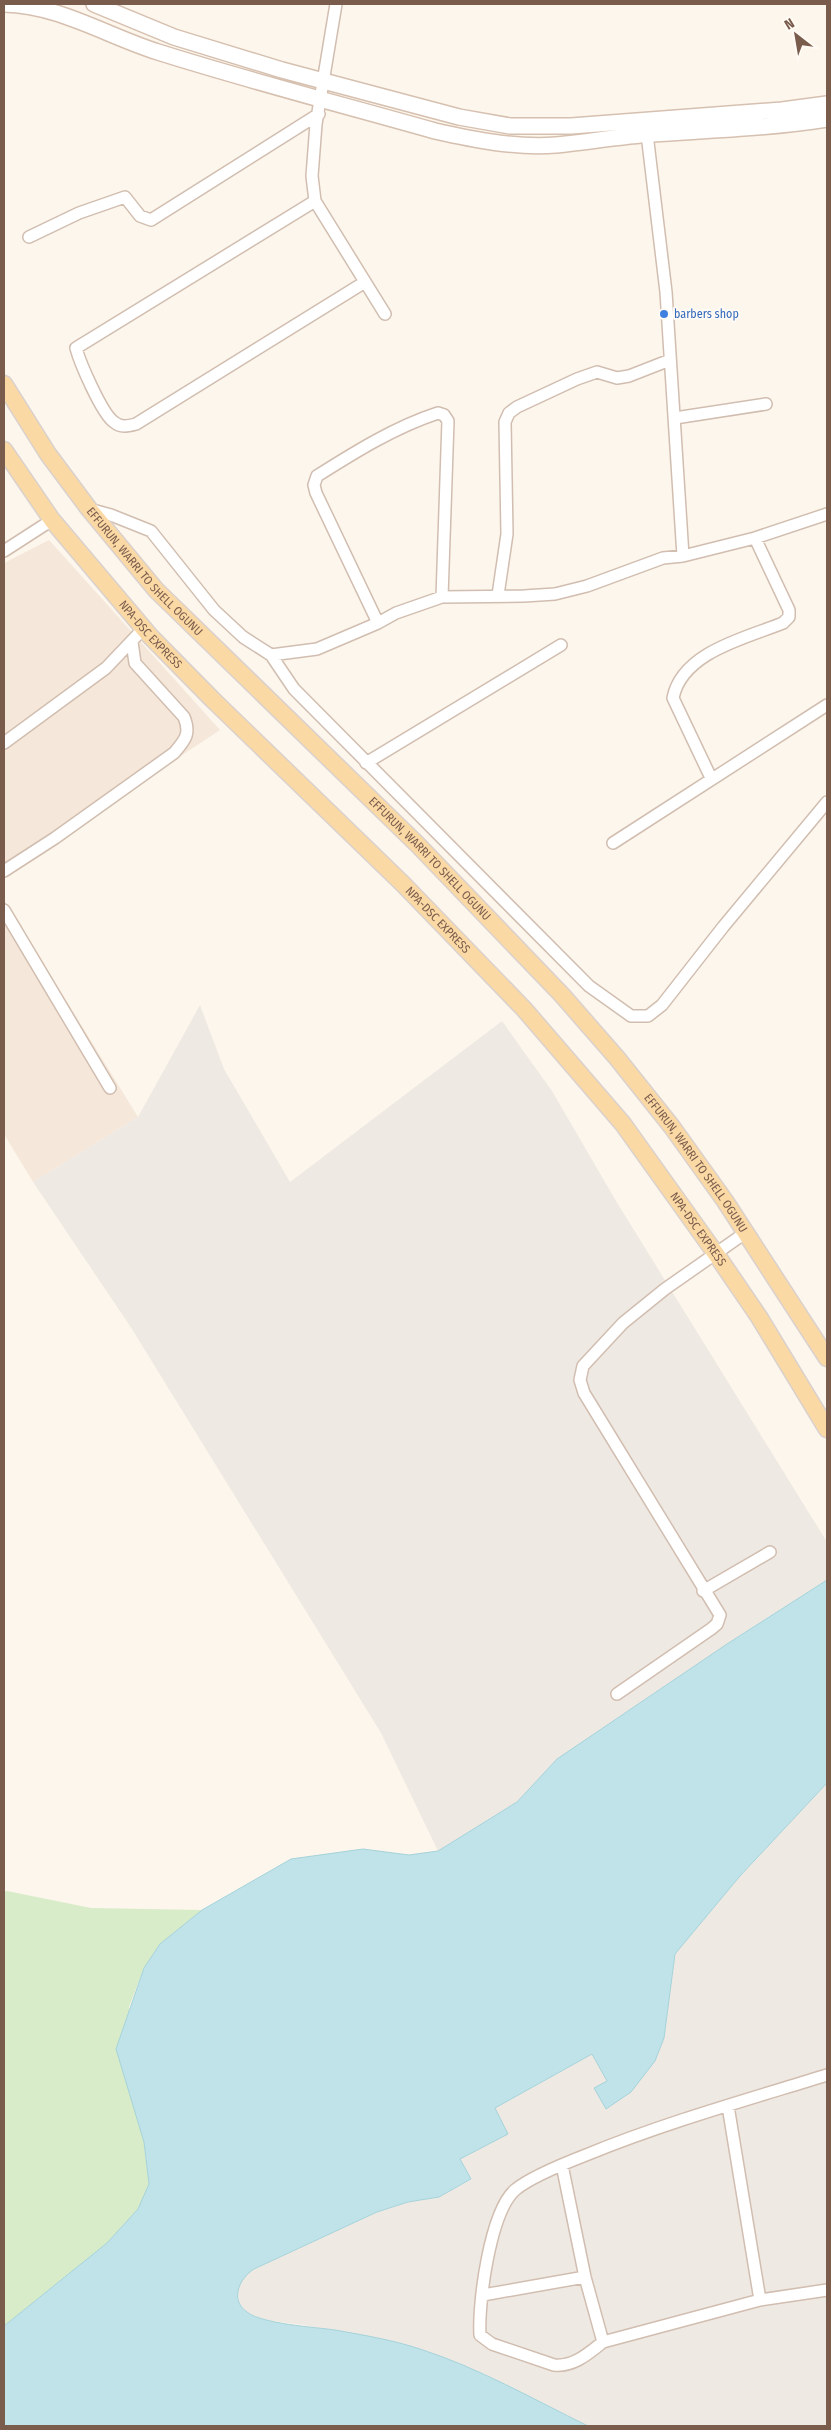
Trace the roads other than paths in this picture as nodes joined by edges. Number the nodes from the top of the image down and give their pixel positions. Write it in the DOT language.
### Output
graph roads {
  1 [pos="4,4"];
  2 [pos="94,4"];
  3 [pos="336,4"];
  4 [pos="324,81"];
  5 [pos="827,104"];
  6 [pos="320,106"];
  7 [pos="827,119"];
  8 [pos="648,134"];
  9 [pos="315,201"];
  10 [pos="30,237"];
  11 [pos="365,282"];
  12 [pos="385,314"];
  13 [pos="670,360"];
  14 [pos="4,384"];
  15 [pos="766,404"];
  16 [pos="675,418"];
  17 [pos="4,450"];
  18 [pos="88,509"];
  19 [pos="827,514"];
  20 [pos="52,520"];
  21 [pos="755,538"];
  22 [pos="4,551"];
  23 [pos="683,556"];
  24 [pos="498,595"];
  25 [pos="442,597"];
  26 [pos="378,623"];
  27 [pos="144,628"];
  28 [pos="132,642"];
  29 [pos="560,645"];
  30 [pos="271,655"];
  31 [pos="827,704"];
  32 [pos="4,743"];
  33 [pos="366,763"];
  34 [pos="711,778"];
  35 [pos="827,802"];
  36 [pos="613,843"];
  37 [pos="4,871"];
  38 [pos="4,910"];
  39 [pos="110,1088"];
  40 [pos="745,1233"];
  41 [pos="716,1254"];
  42 [pos="827,1358"];
  43 [pos="827,1429"];
  44 [pos="770,1552"];
  45 [pos="703,1590"];
  46 [pos="617,1694"];
  47 [pos="827,2075"];
  48 [pos="728,2106"];
  49 [pos="562,2165"];
  50 [pos="585,2276"];
  51 [pos="827,2290"];
  52 [pos="483,2295"];
  53 [pos="760,2300"];
  54 [pos="603,2342"];
  1 -- 6 [label="main road"];
  2 -- 4 [label="main road"];
  3 -- 4 [label="street"];
  4 -- 5 [label="main road"];
  4 -- 6 [label="street"];
  6 -- 8 [label="main road"];
  6 -- 9 [label="street"];
  6 -- 10 [label="street"];
  7 -- 8 [label="main road"];
  8 -- 13 [label="street"];
  9 -- 11 [label="street"];
  9 -- 11 [label="street"];
  11 -- 12 [label="street"];
  13 -- 16 [label="street"];
  13 -- 24 [label="street"];
  14 -- 18 [label="main road, EFFURUN, WARRI TO SHELL OGUNU"];
  15 -- 16 [label="street"];
  16 -- 23 [label="street"];
  17 -- 20 [label="main road, NPA-DSC EXPRESS"];
  18 -- 30 [label="street"];
  18 -- 40 [label="main road, EFFURUN, WARRI TO SHELL OGUNU"];
  19 -- 21 [label="street"];
  20 -- 22 [label="street"];
  20 -- 27 [label="main road, NPA-DSC EXPRESS"];
  21 -- 23 [label="street"];
  21 -- 34 [label="street"];
  23 -- 24 [label="street"];
  24 -- 25 [label="street"];
  25 -- 26 [label="street"];
  25 -- 26 [label="street"];
  26 -- 30 [label="street"];
  27 -- 28 [label="street"];
  27 -- 41 [label="main road, NPA-DSC EXPRESS"];
  28 -- 32 [label="street"];
  28 -- 37 [label="street"];
  29 -- 33 [label="street"];
  30 -- 33 [label="street"];
  31 -- 34 [label="street"];
  33 -- 35 [label="street"];
  34 -- 36 [label="street"];
  38 -- 39 [label="street"];
  40 -- 41 [label="street"];
  40 -- 42 [label="main road, EFFURUN, WARRI TO SHELL OGUNU"];
  41 -- 43 [label="main road, NPA-DSC EXPRESS"];
  41 -- 45 [label="street"];
  44 -- 45 [label="street"];
  45 -- 46 [label="street"];
  47 -- 48 [label="street"];
  48 -- 49 [label="street"];
  48 -- 53 [label="street"];
  49 -- 50 [label="street"];
  49 -- 52 [label="street"];
  50 -- 52 [label="street"];
  50 -- 54 [label="street"];
  51 -- 53 [label="street"];
  52 -- 54 [label="street"];
  53 -- 54 [label="street"];
}
